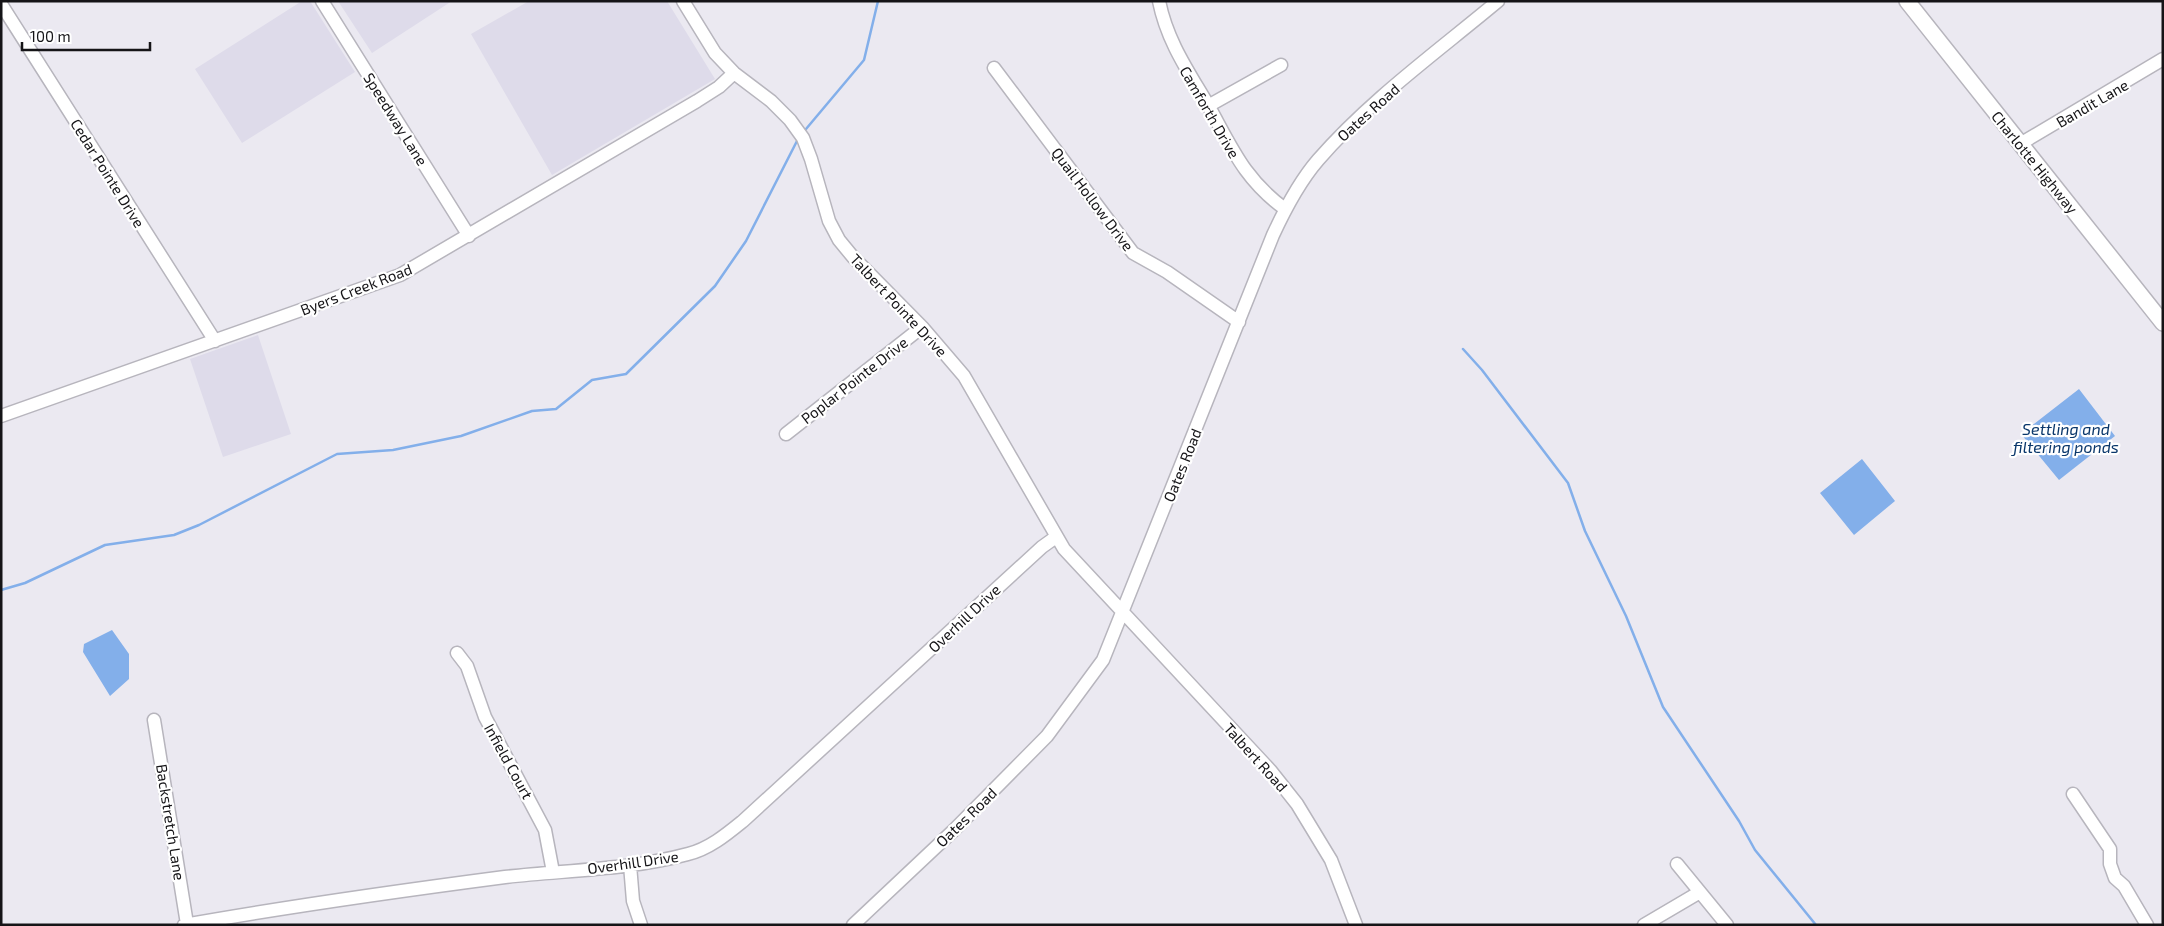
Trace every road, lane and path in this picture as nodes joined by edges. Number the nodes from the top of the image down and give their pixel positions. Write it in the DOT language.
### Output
graph roads {
  1 [pos="322,1"];
  2 [pos="683,1"];
  3 [pos="1159,1"];
  4 [pos="1498,1"];
  5 [pos="1907,1"];
  6 [pos="1,4"];
  7 [pos="2163,60"];
  8 [pos="1281,65"];
  9 [pos="994,68"];
  10 [pos="734,73"];
  11 [pos="1208,106"];
  12 [pos="2020,144"];
  13 [pos="1285,209"];
  14 [pos="469,236"];
  15 [pos="1239,322"];
  16 [pos="2163,323"];
  17 [pos="922,327"];
  18 [pos="215,341"];
  19 [pos="1,416"];
  20 [pos="786,434"];
  21 [pos="1056,537"];
  22 [pos="1122,612"];
  23 [pos="458,653"];
  24 [pos="154,720"];
  25 [pos="2073,794"];
  26 [pos="1677,864"];
  27 [pos="630,866"];
  28 [pos="553,872"];
  29 [pos="1700,892"];
  30 [pos="186,924"];
  31 [pos="641,925"];
  32 [pos="853,925"];
  33 [pos="1356,925"];
  34 [pos="1644,925"];
  35 [pos="1727,925"];
  36 [pos="2147,925"];
  1 -- 14 [label="street, Speedway Lane"];
  2 -- 10 [label="street, Talbert Pointe Drive"];
  3 -- 11 [label="street, Camforth Drive"];
  4 -- 13 [label="street, Oates Road"];
  5 -- 12 [label="main road, Charlotte Highway"];
  6 -- 18 [label="street, Cedar Pointe Drive"];
  7 -- 12 [label="street, Bandit Lane"];
  8 -- 11 [label="street"];
  9 -- 15 [label="street, Quail Hollow Drive"];
  10 -- 14 [label="street, Byers Creek Road"];
  10 -- 17 [label="street, Talbert Pointe Drive"];
  11 -- 13 [label="street, Camforth Drive"];
  12 -- 16 [label="main road, Charlotte Highway"];
  13 -- 15 [label="street, Oates Road"];
  14 -- 18 [label="street, Byers Creek Road"];
  15 -- 22 [label="street, Oates Road"];
  17 -- 20 [label="street, Poplar Pointe Drive"];
  17 -- 21 [label="street, Talbert Pointe Drive"];
  18 -- 19 [label="street, Byers Creek Road"];
  21 -- 22 [label="street, Talbert Pointe Drive"];
  21 -- 27 [label="street, Overhill Drive"];
  22 -- 32 [label="street, Oates Road"];
  22 -- 33 [label="street, Talbert Road"];
  23 -- 28 [label="street, Infield Court"];
  24 -- 30 [label="street, Backstretch Lane"];
  25 -- 36 [label="street"];
  26 -- 29 [label="street"];
  27 -- 28 [label="street, Overhill Drive"];
  27 -- 31 [label="street"];
  28 -- 30 [label="street, Overhill Drive"];
  29 -- 34 [label="street"];
  29 -- 35 [label="street"];
}
